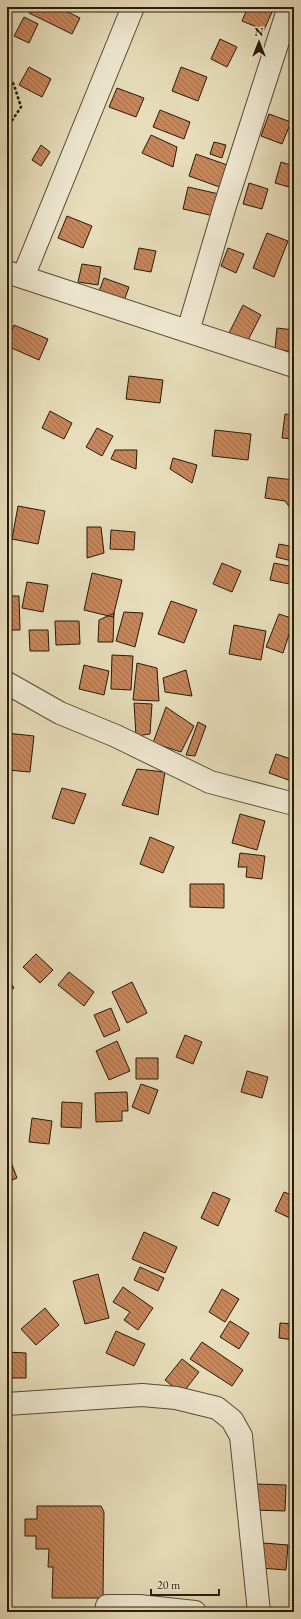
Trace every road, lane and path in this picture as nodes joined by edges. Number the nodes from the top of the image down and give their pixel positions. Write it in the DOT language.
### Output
graph roads {
  1 [pos="133,7"];
  2 [pos="289,7"];
  3 [pos="285,49"];
  4 [pos="7,74"];
  5 [pos="7,128"];
  6 [pos="15,274"];
  7 [pos="188,331"];
  8 [pos="294,366"];
  9 [pos="7,683"];
  10 [pos="294,804"];
  11 [pos="7,1404"];
  12 [pos="107,1606"];
  13 [pos="195,1612"];
  14 [pos="258,1612"];
  1 -- 6 [label="street"];
  2 -- 3 [label="street"];
  3 -- 7 [label="street"];
  4 -- 5 [label="path"];
  6 -- 7 [label="street"];
  7 -- 8 [label="street"];
  9 -- 10 [label="street"];
  11 -- 14 [label="street"];
  12 -- 13 [label="street"];
}
